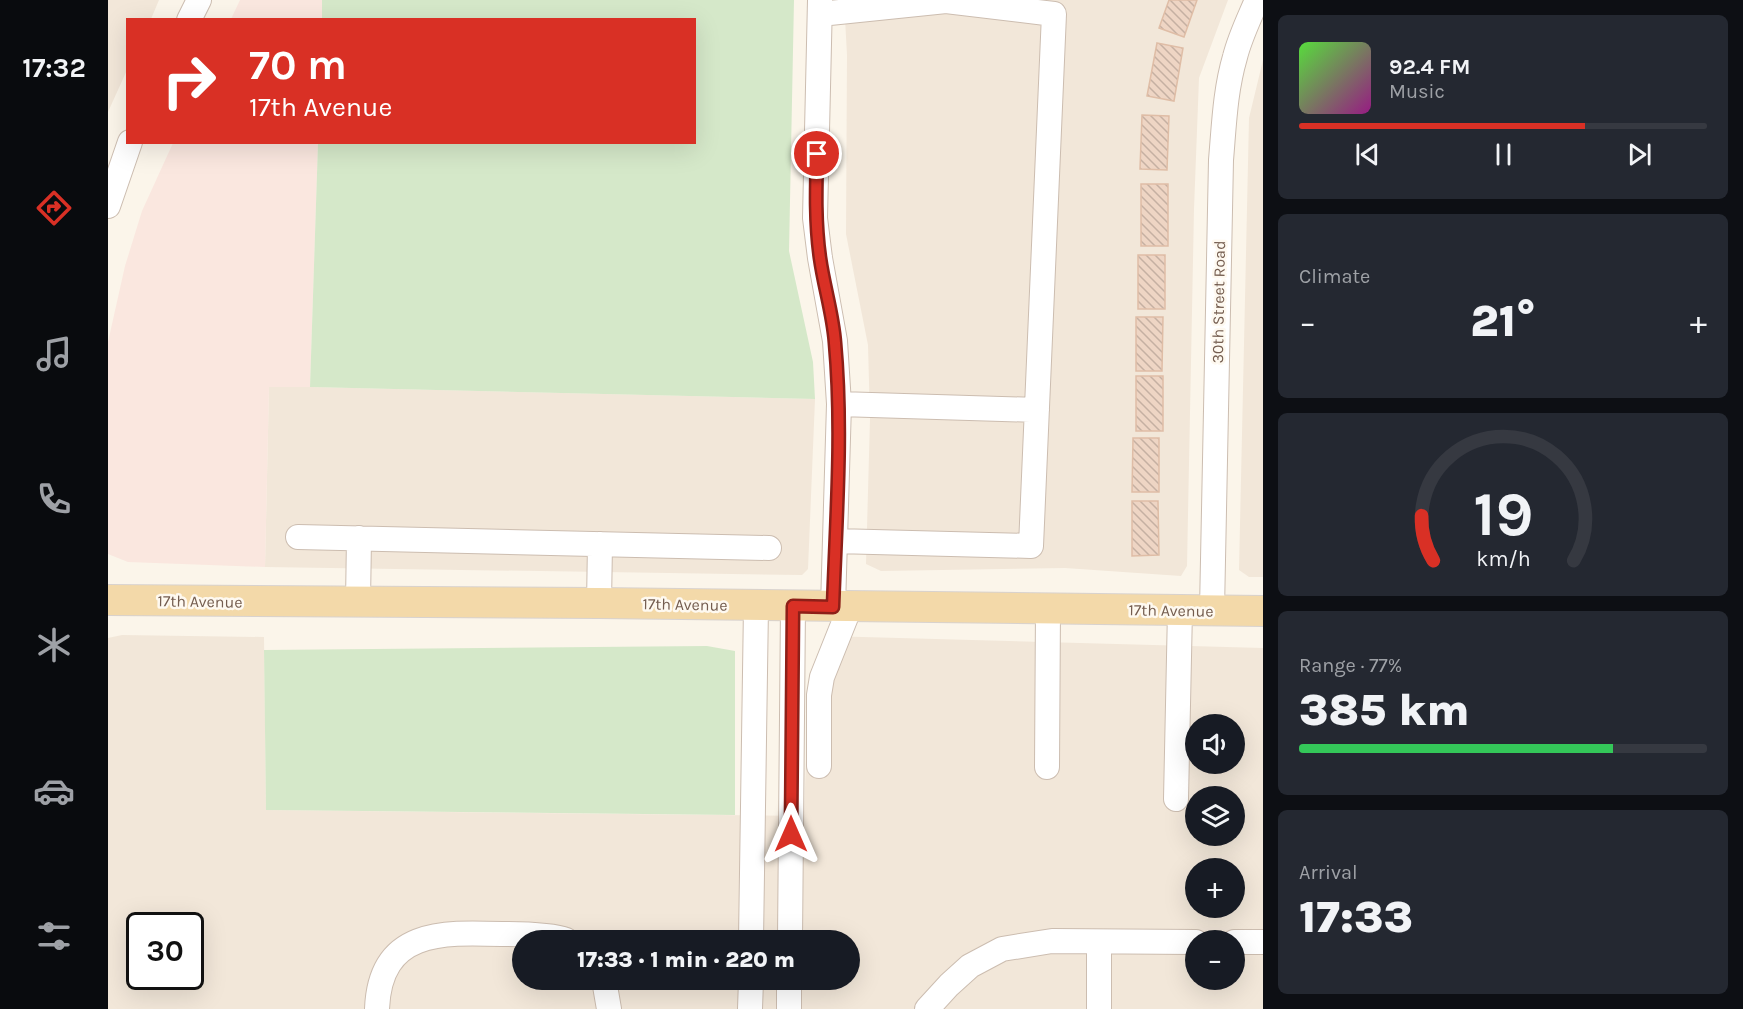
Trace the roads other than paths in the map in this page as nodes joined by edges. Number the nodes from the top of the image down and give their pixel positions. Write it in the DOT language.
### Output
graph roads {
  1 [pos="199,0"];
  2 [pos="1257,0"];
  3 [pos="820,7"];
  4 [pos="190,18"];
  5 [pos="129,144"];
  6 [pos="108,206"];
  7 [pos="839,404"];
  8 [pos="1037,410"];
  9 [pos="298,537"];
  10 [pos="359,538"];
  11 [pos="835,541"];
  12 [pos="600,544"];
  13 [pos="769,548"];
  14 [pos="108,600"];
  15 [pos="358,601"];
  16 [pos="598,603"];
  17 [pos="756,606"];
  18 [pos="793,606"];
  19 [pos="841,607"];
  20 [pos="1048,609"];
  21 [pos="1180,610"];
  22 [pos="1212,610"];
  23 [pos="1263,611"];
  24 [pos="819,766"];
  25 [pos="1047,767"];
  26 [pos="1176,799"];
  27 [pos="751,930"];
  28 [pos="790,930"];
  29 [pos="512,934"];
  30 [pos="1099,942"];
  31 [pos="1185,942"];
  32 [pos="1245,942"];
  33 [pos="1263,942"];
  34 [pos="606,990"];
  35 [pos="751,990"];
  36 [pos="789,990"];
  37 [pos="378,1009"];
  38 [pos="609,1009"];
  39 [pos="750,1009"];
  40 [pos="789,1009"];
  41 [pos="927,1009"];
  42 [pos="1098,1009"];
  1 -- 4 [label="street"];
  2 -- 22 [label="street, 30th Street Road"];
  3 -- 7 [label="street"];
  3 -- 8 [label="street"];
  5 -- 6 [label="street"];
  7 -- 8 [label="street"];
  7 -- 11 [label="street"];
  8 -- 11 [label="street"];
  9 -- 10 [label="street"];
  10 -- 12 [label="street"];
  10 -- 15 [label="street"];
  11 -- 19 [label="street"];
  12 -- 13 [label="street"];
  12 -- 16 [label="street"];
  14 -- 15 [label="main road, 17th Avenue"];
  15 -- 16 [label="main road, 17th Avenue"];
  16 -- 17 [label="main road, 17th Avenue"];
  17 -- 18 [label="main road, 17th Avenue"];
  17 -- 27 [label="street"];
  18 -- 19 [label="main road, 17th Avenue"];
  18 -- 28 [label="street"];
  19 -- 20 [label="main road, 17th Avenue"];
  19 -- 24 [label="street"];
  20 -- 21 [label="main road, 17th Avenue"];
  20 -- 25 [label="street"];
  21 -- 22 [label="main road, 17th Avenue"];
  21 -- 26 [label="street"];
  22 -- 23 [label="main road, 17th Avenue"];
  29 -- 37 [label="street"];
  30 -- 31 [label="street"];
  30 -- 41 [label="street"];
  30 -- 42 [label="street"];
  32 -- 33 [label="street"];
  34 -- 38 [label="street"];
  35 -- 39 [label="street"];
  36 -- 40 [label="street"];
}
